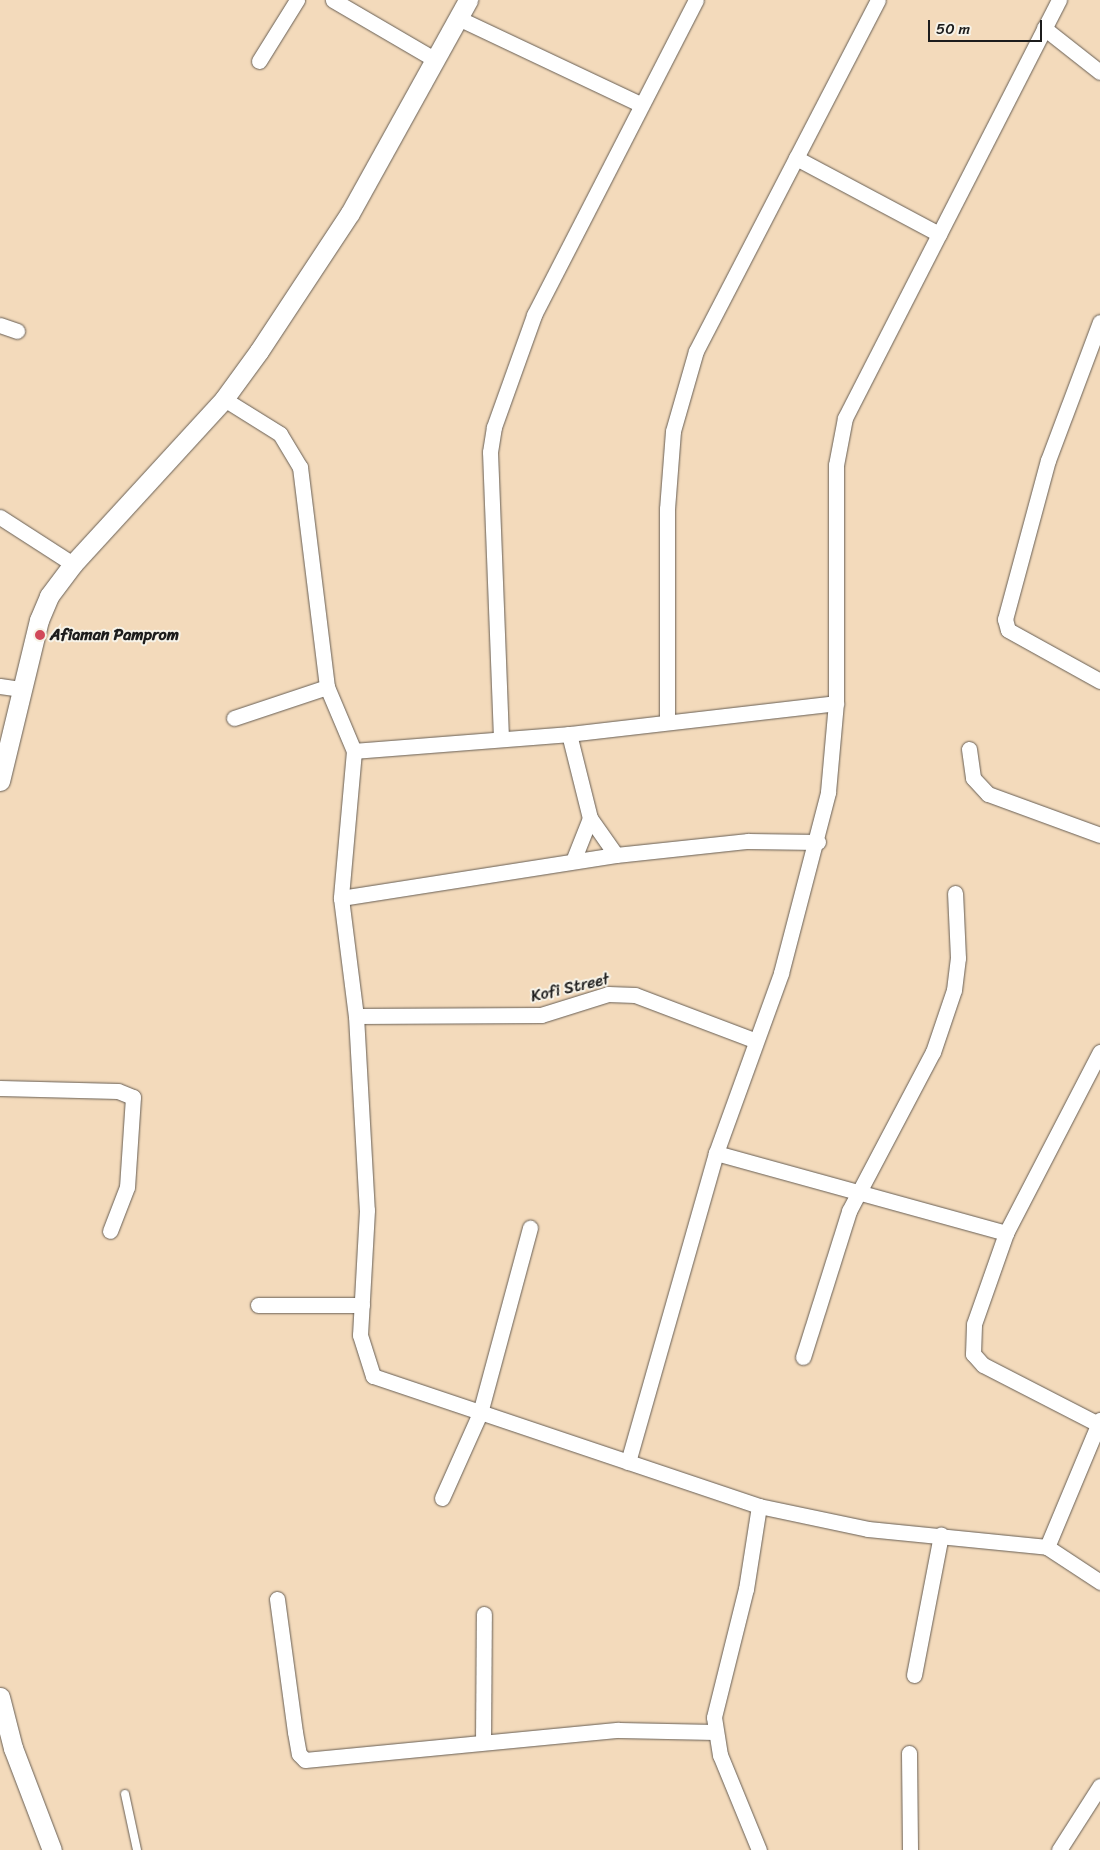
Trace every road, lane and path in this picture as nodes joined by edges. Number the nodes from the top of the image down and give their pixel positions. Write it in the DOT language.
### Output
graph roads {
  1 [pos="297,0"];
  2 [pos="333,0"];
  3 [pos="468,0"];
  4 [pos="696,0"];
  5 [pos="878,0"];
  6 [pos="1059,0"];
  7 [pos="458,18"];
  8 [pos="1044,28"];
  9 [pos="434,59"];
  10 [pos="259,61"];
  11 [pos="1100,72"];
  12 [pos="640,104"];
  13 [pos="796,158"];
  14 [pos="939,234"];
  15 [pos="1100,322"];
  16 [pos="0,326"];
  17 [pos="17,331"];
  18 [pos="224,399"];
  19 [pos="0,517"];
  20 [pos="73,564"];
  21 [pos="1100,680"];
  22 [pos="0,686"];
  23 [pos="327,687"];
  24 [pos="22,689"];
  25 [pos="836,703"];
  26 [pos="234,718"];
  27 [pos="667,720"];
  28 [pos="569,734"];
  29 [pos="501,738"];
  30 [pos="970,749"];
  31 [pos="354,751"];
  32 [pos="0,780"];
  33 [pos="590,818"];
  34 [pos="1100,835"];
  35 [pos="818,842"];
  36 [pos="616,855"];
  37 [pos="573,861"];
  38 [pos="955,892"];
  39 [pos="341,898"];
  40 [pos="356,1016"];
  41 [pos="754,1040"];
  42 [pos="1100,1052"];
  43 [pos="0,1088"];
  44 [pos="716,1153"];
  45 [pos="856,1195"];
  46 [pos="530,1228"];
  47 [pos="110,1231"];
  48 [pos="1006,1233"];
  49 [pos="258,1305"];
  50 [pos="362,1306"];
  51 [pos="803,1357"];
  52 [pos="480,1413"];
  53 [pos="1099,1422"];
  54 [pos="628,1462"];
  55 [pos="442,1498"];
  56 [pos="759,1506"];
  57 [pos="941,1536"];
  58 [pos="1046,1546"];
  59 [pos="1100,1582"];
  60 [pos="277,1599"];
  61 [pos="484,1614"];
  62 [pos="914,1675"];
  63 [pos="0,1697"];
  64 [pos="716,1732"];
  65 [pos="483,1742"];
  66 [pos="7,1746"];
  67 [pos="909,1753"];
  68 [pos="1100,1786"];
  69 [pos="125,1794"];
  70 [pos="1095,1808"];
  71 [pos="52,1850"];
  72 [pos="137,1850"];
  73 [pos="759,1850"];
  74 [pos="910,1850"];
  75 [pos="1059,1850"];
  1 -- 10 [label="street"];
  2 -- 9 [label="street"];
  3 -- 7 [label="street"];
  4 -- 12 [label="street"];
  5 -- 13 [label="street"];
  6 -- 8 [label="street"];
  7 -- 9 [label="street"];
  7 -- 12 [label="street"];
  8 -- 11 [label="street"];
  8 -- 14 [label="street"];
  9 -- 18 [label="street"];
  12 -- 29 [label="street"];
  13 -- 14 [label="street"];
  13 -- 27 [label="street"];
  14 -- 25 [label="street"];
  15 -- 21 [label="street"];
  16 -- 17 [label="street"];
  18 -- 20 [label="street"];
  18 -- 23 [label="street"];
  19 -- 20 [label="street"];
  20 -- 24 [label="street"];
  22 -- 24 [label="street"];
  23 -- 26 [label="street"];
  23 -- 31 [label="street"];
  24 -- 32 [label="street"];
  25 -- 27 [label="street"];
  25 -- 35 [label="street"];
  27 -- 28 [label="street"];
  28 -- 29 [label="street"];
  28 -- 33 [label="street"];
  29 -- 31 [label="street"];
  30 -- 34 [label="street"];
  31 -- 39 [label="street"];
  33 -- 36 [label="street"];
  33 -- 37 [label="street"];
  35 -- 36 [label="street"];
  35 -- 41 [label="street"];
  36 -- 37 [label="street"];
  37 -- 39 [label="street"];
  38 -- 45 [label="street"];
  39 -- 40 [label="street"];
  40 -- 41 [label="street, Kofi Street"];
  40 -- 50 [label="street"];
  41 -- 44 [label="street"];
  42 -- 48 [label="street"];
  43 -- 47 [label="street"];
  44 -- 45 [label="street"];
  44 -- 54 [label="street"];
  45 -- 48 [label="street"];
  45 -- 51 [label="street"];
  46 -- 52 [label="street"];
  48 -- 53 [label="street"];
  49 -- 50 [label="street"];
  50 -- 52 [label="street"];
  52 -- 54 [label="street"];
  52 -- 55 [label="street"];
  53 -- 58 [label="street"];
  54 -- 56 [label="street"];
  56 -- 57 [label="street"];
  56 -- 64 [label="street"];
  57 -- 58 [label="street"];
  57 -- 62 [label="street"];
  58 -- 59 [label="street"];
  60 -- 65 [label="street"];
  61 -- 65 [label="street"];
  63 -- 66 [label="street"];
  64 -- 65 [label="street"];
  64 -- 73 [label="street"];
  66 -- 71 [label="street"];
  67 -- 74 [label="street"];
  68 -- 70 [label="street"];
  69 -- 72 [label="lane"];
  70 -- 75 [label="street"];
}
